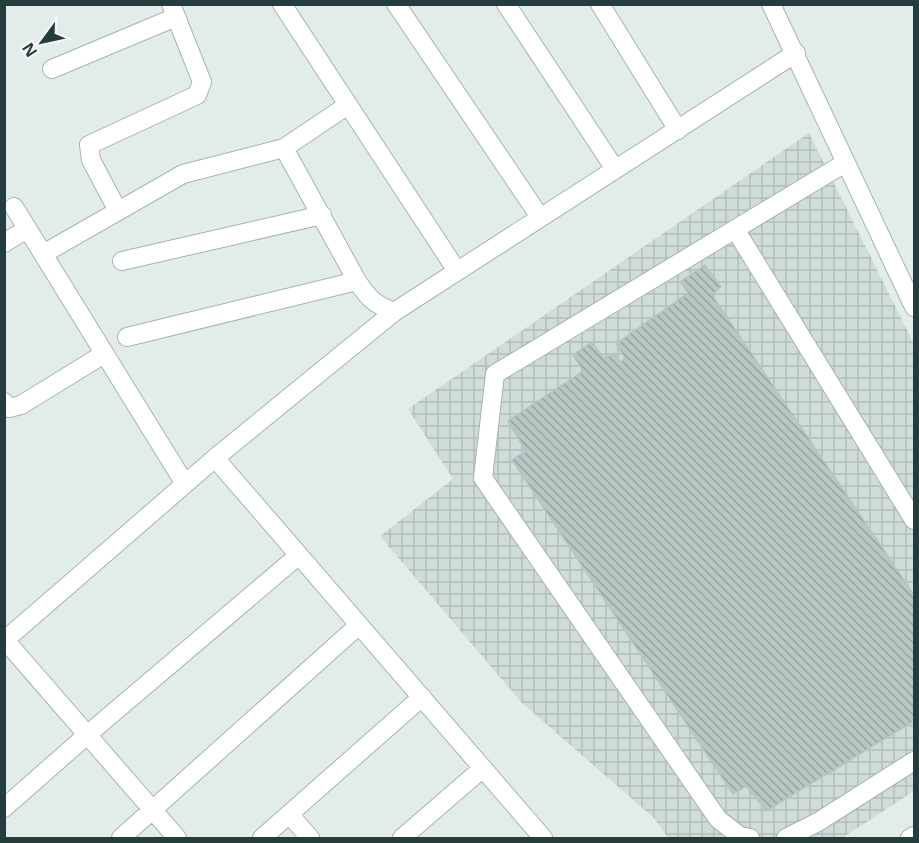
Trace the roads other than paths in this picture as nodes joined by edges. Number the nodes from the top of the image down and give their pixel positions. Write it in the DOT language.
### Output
graph roads {
  1 [pos="396,4"];
  2 [pos="506,4"];
  3 [pos="600,4"];
  4 [pos="771,4"];
  5 [pos="284,5"];
  6 [pos="174,11"];
  7 [pos="796,54"];
  8 [pos="52,69"];
  9 [pos="348,105"];
  10 [pos="678,130"];
  11 [pos="284,148"];
  12 [pos="845,163"];
  13 [pos="615,169"];
  14 [pos="14,207"];
  15 [pos="118,211"];
  16 [pos="322,215"];
  17 [pos="540,217"];
  18 [pos="27,229"];
  19 [pos="735,229"];
  20 [pos="4,243"];
  21 [pos="43,254"];
  22 [pos="122,261"];
  23 [pos="457,272"];
  24 [pos="357,281"];
  25 [pos="915,307"];
  26 [pos="394,312"];
  27 [pos="127,337"];
  28 [pos="104,354"];
  29 [pos="4,402"];
  30 [pos="215,458"];
  31 [pos="185,484"];
  32 [pos="915,520"];
  33 [pos="299,555"];
  34 [pos="359,625"];
  35 [pos="5,640"];
  36 [pos="422,697"];
  37 [pos="87,735"];
  38 [pos="915,761"];
  39 [pos="483,768"];
  40 [pos="4,808"];
  41 [pos="153,811"];
  42 [pos="289,814"];
  43 [pos="915,836"];
  44 [pos="121,838"];
  45 [pos="177,838"];
  46 [pos="262,838"];
  47 [pos="310,838"];
  48 [pos="402,838"];
  49 [pos="543,838"];
  50 [pos="750,838"];
  51 [pos="786,838"];
  52 [pos="910,838"];
  1 -- 17 [label="street"];
  2 -- 13 [label="street"];
  3 -- 10 [label="street"];
  4 -- 7 [label="street"];
  5 -- 9 [label="street"];
  6 -- 8 [label="street"];
  6 -- 15 [label="street"];
  7 -- 10 [label="street"];
  7 -- 12 [label="street"];
  9 -- 11 [label="street"];
  9 -- 23 [label="street"];
  10 -- 13 [label="street"];
  11 -- 15 [label="street"];
  11 -- 16 [label="street"];
  12 -- 19 [label="street"];
  12 -- 25 [label="street"];
  13 -- 17 [label="street"];
  14 -- 18 [label="street"];
  15 -- 21 [label="street"];
  16 -- 22 [label="street"];
  16 -- 24 [label="street"];
  17 -- 23 [label="street"];
  18 -- 20 [label="street"];
  18 -- 21 [label="street"];
  19 -- 32 [label="street"];
  19 -- 50 [label="street"];
  21 -- 28 [label="street"];
  23 -- 26 [label="street"];
  24 -- 26 [label="street"];
  24 -- 27 [label="street"];
  26 -- 30 [label="street"];
  28 -- 29 [label="street"];
  28 -- 31 [label="street"];
  30 -- 31 [label="street"];
  30 -- 33 [label="street"];
  31 -- 35 [label="street"];
  33 -- 34 [label="street"];
  33 -- 37 [label="street"];
  34 -- 36 [label="street"];
  34 -- 41 [label="street"];
  35 -- 37 [label="street"];
  36 -- 39 [label="street"];
  36 -- 42 [label="street"];
  37 -- 40 [label="street"];
  37 -- 41 [label="street"];
  38 -- 51 [label="street"];
  39 -- 48 [label="street"];
  39 -- 49 [label="street"];
  41 -- 44 [label="street"];
  41 -- 45 [label="street"];
  42 -- 46 [label="street"];
  42 -- 47 [label="street"];
  43 -- 52 [label="street"];
}
